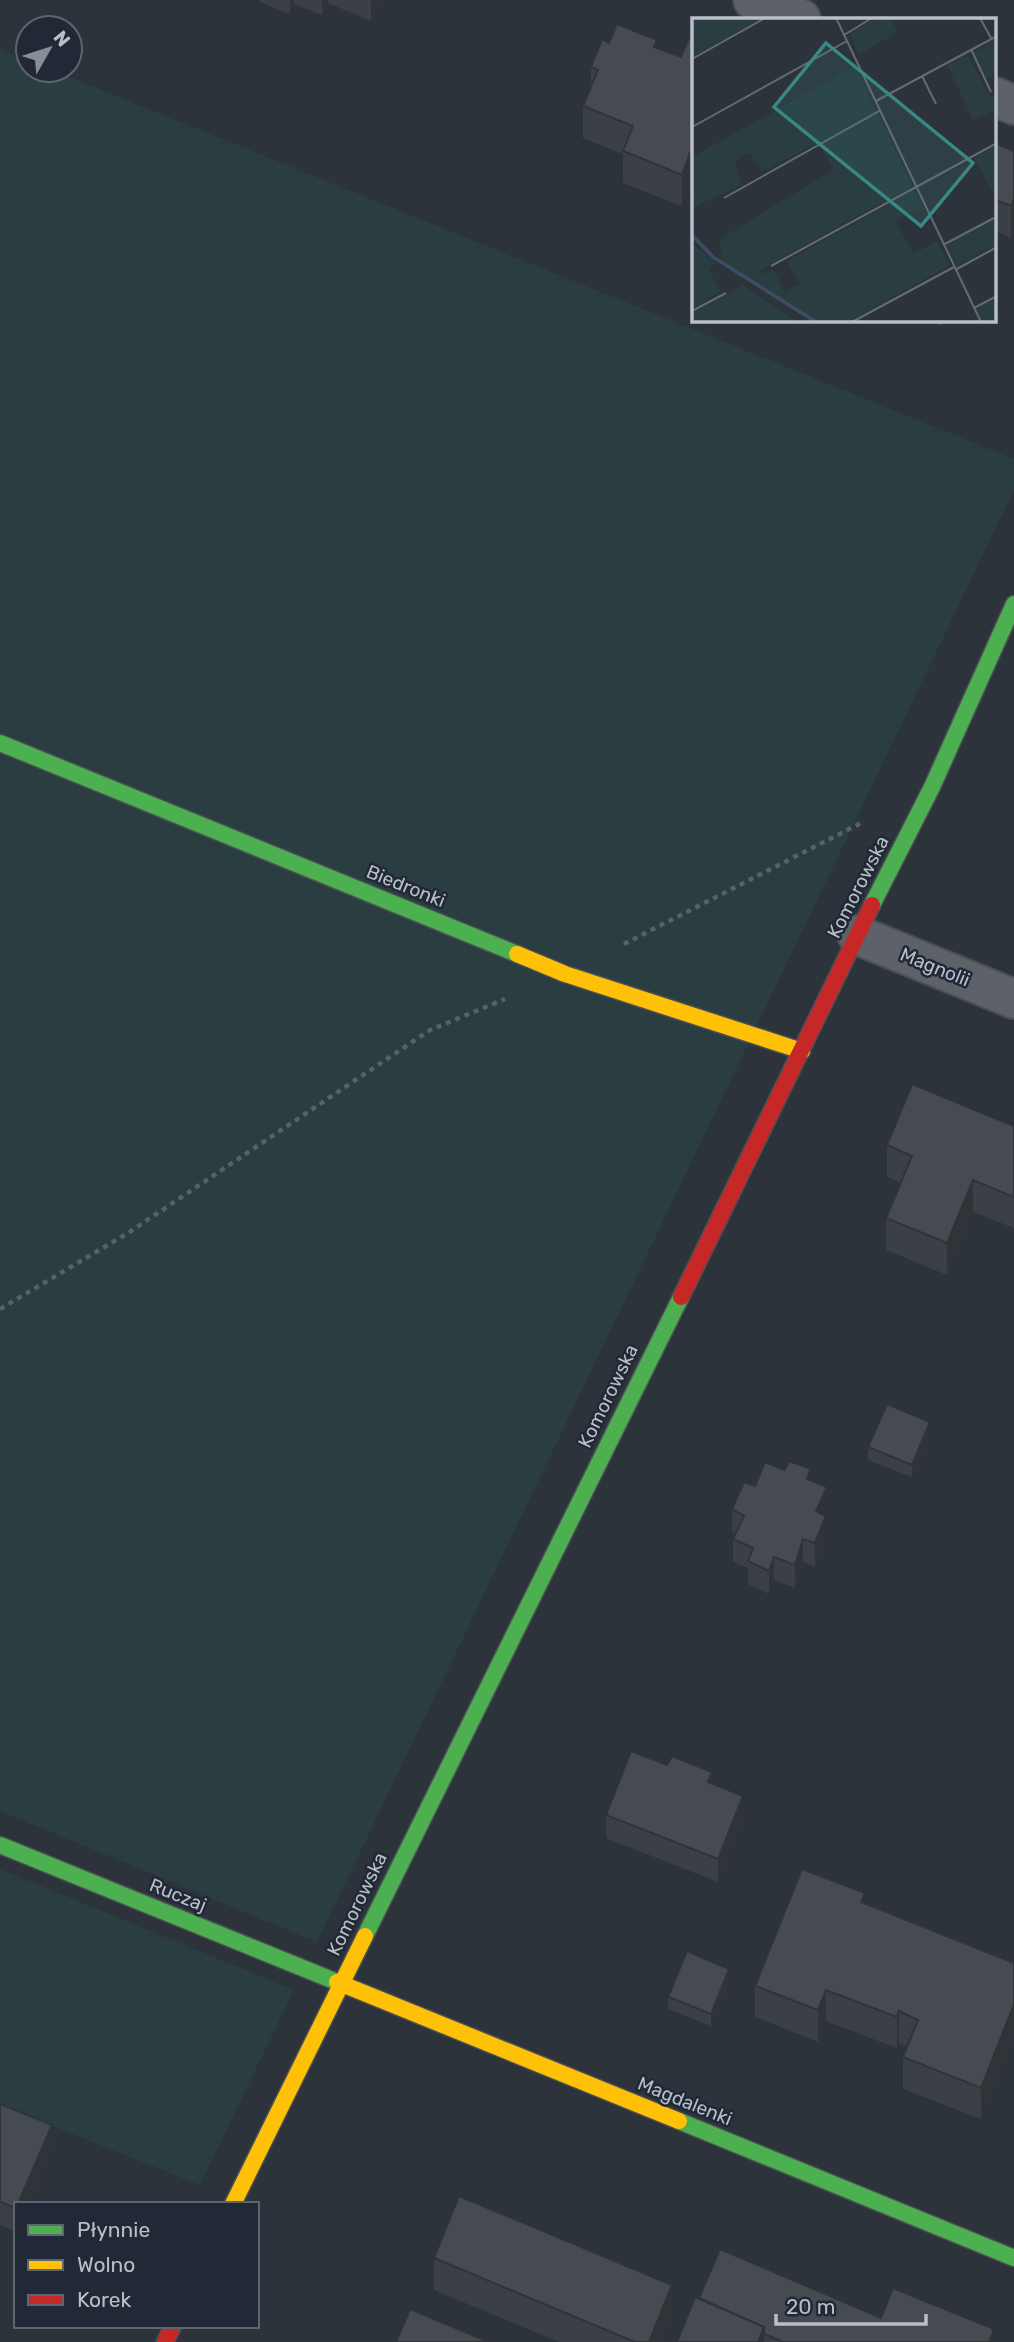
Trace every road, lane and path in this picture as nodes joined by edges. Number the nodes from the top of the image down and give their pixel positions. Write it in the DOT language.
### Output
graph roads {
  1 [pos="753,0"];
  2 [pos="798,18"];
  3 [pos="996,97"];
  4 [pos="1014,105"];
  5 [pos="1014,604"];
  6 [pos="0,743"];
  7 [pos="871,818"];
  8 [pos="857,935"];
  9 [pos="565,974"];
  10 [pos="1014,999"];
  11 [pos="802,1051"];
  12 [pos="0,1309"];
  13 [pos="0,1845"];
  14 [pos="341,1983"];
  15 [pos="234,2202"];
  16 [pos="1014,2258"];
  1 -- 2 [label="street"];
  3 -- 4 [label="street"];
  5 -- 8 [label="street, Komorowska"];
  6 -- 9 [label="street, Biedronki"];
  7 -- 9 [label="path"];
  8 -- 10 [label="street, Magnolii"];
  8 -- 11 [label="street, Komorowska"];
  9 -- 11 [label="street, Biedronki"];
  9 -- 12 [label="path"];
  11 -- 14 [label="street, Komorowska"];
  13 -- 14 [label="street, Ruczaj"];
  14 -- 15 [label="street, Komorowska"];
  14 -- 16 [label="street, Magdalenki"];
}
